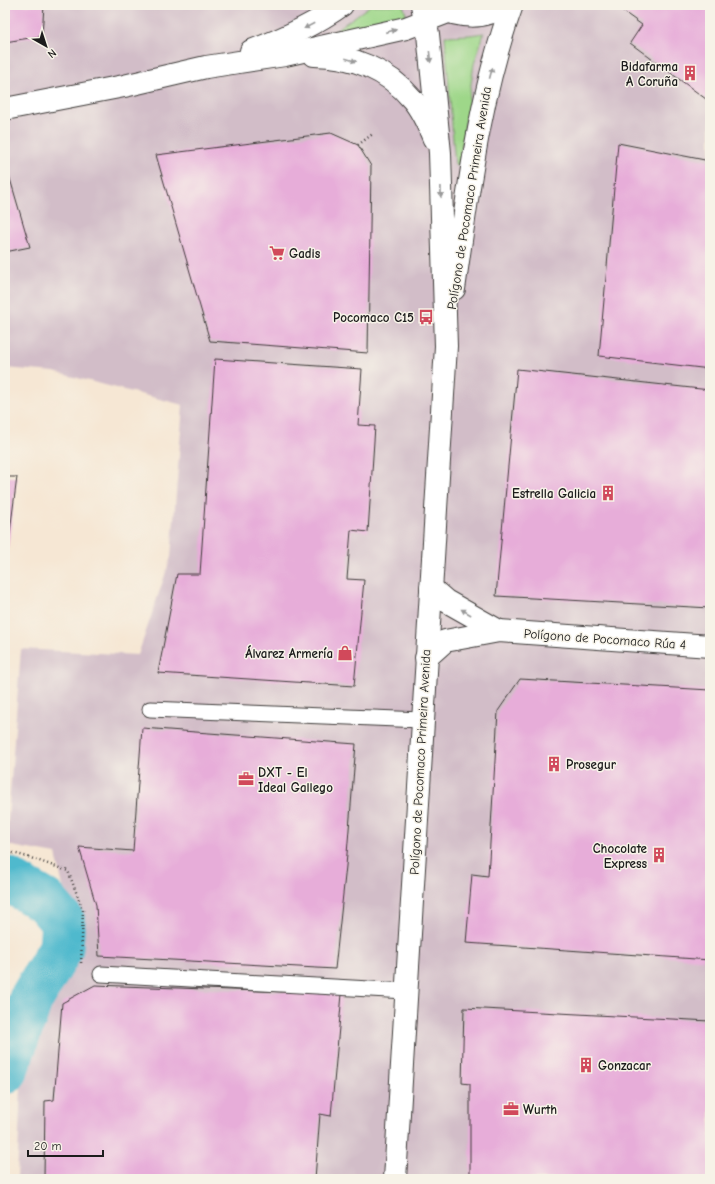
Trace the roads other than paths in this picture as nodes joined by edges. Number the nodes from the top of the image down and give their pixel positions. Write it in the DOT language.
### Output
graph roads {
  1 [pos="342,5"];
  2 [pos="505,5"];
  3 [pos="512,5"];
  4 [pos="432,11"];
  5 [pos="285,55"];
  6 [pos="206,67"];
  7 [pos="5,109"];
  8 [pos="440,153"];
  9 [pos="446,346"];
  10 [pos="431,588"];
  11 [pos="499,631"];
  12 [pos="710,646"];
  13 [pos="426,658"];
  14 [pos="150,709"];
  15 [pos="422,720"];
  16 [pos="102,974"];
  17 [pos="406,991"];
  18 [pos="395,1179"];
  1 -- 6 [label="street, one-way"];
  2 -- 4 [label="street"];
  9 -- 3 [label="street, Polígono de Pocomaco Primeira Avenida, one-way"];
  5 -- 4 [label="street, one-way"];
  4 -- 8 [label="street, Polígono de Pocomaco Primeira Avenida, one-way"];
  5 -- 6 [label="street"];
  5 -- 8 [label="street, one-way"];
  6 -- 7 [label="street"];
  8 -- 9 [label="street, Polígono de Pocomaco Primeira Avenida, one-way"];
  9 -- 10 [label="street, Polígono de Pocomaco Primeira Avenida"];
  11 -- 10 [label="street, Polígono de Pocomaco Rúa 4, one-way"];
  10 -- 13 [label="street, Polígono de Pocomaco Primeira Avenida"];
  11 -- 12 [label="street, Polígono de Pocomaco Rúa 4"];
  11 -- 13 [label="street, Polígono de Pocomaco Rúa 4"];
  13 -- 15 [label="street, Polígono de Pocomaco Primeira Avenida"];
  14 -- 15 [label="lane"];
  15 -- 17 [label="street, Polígono de Pocomaco Primeira Avenida"];
  16 -- 17 [label="lane"];
  17 -- 18 [label="street, Polígono de Pocomaco Primeira Avenida"];
}
